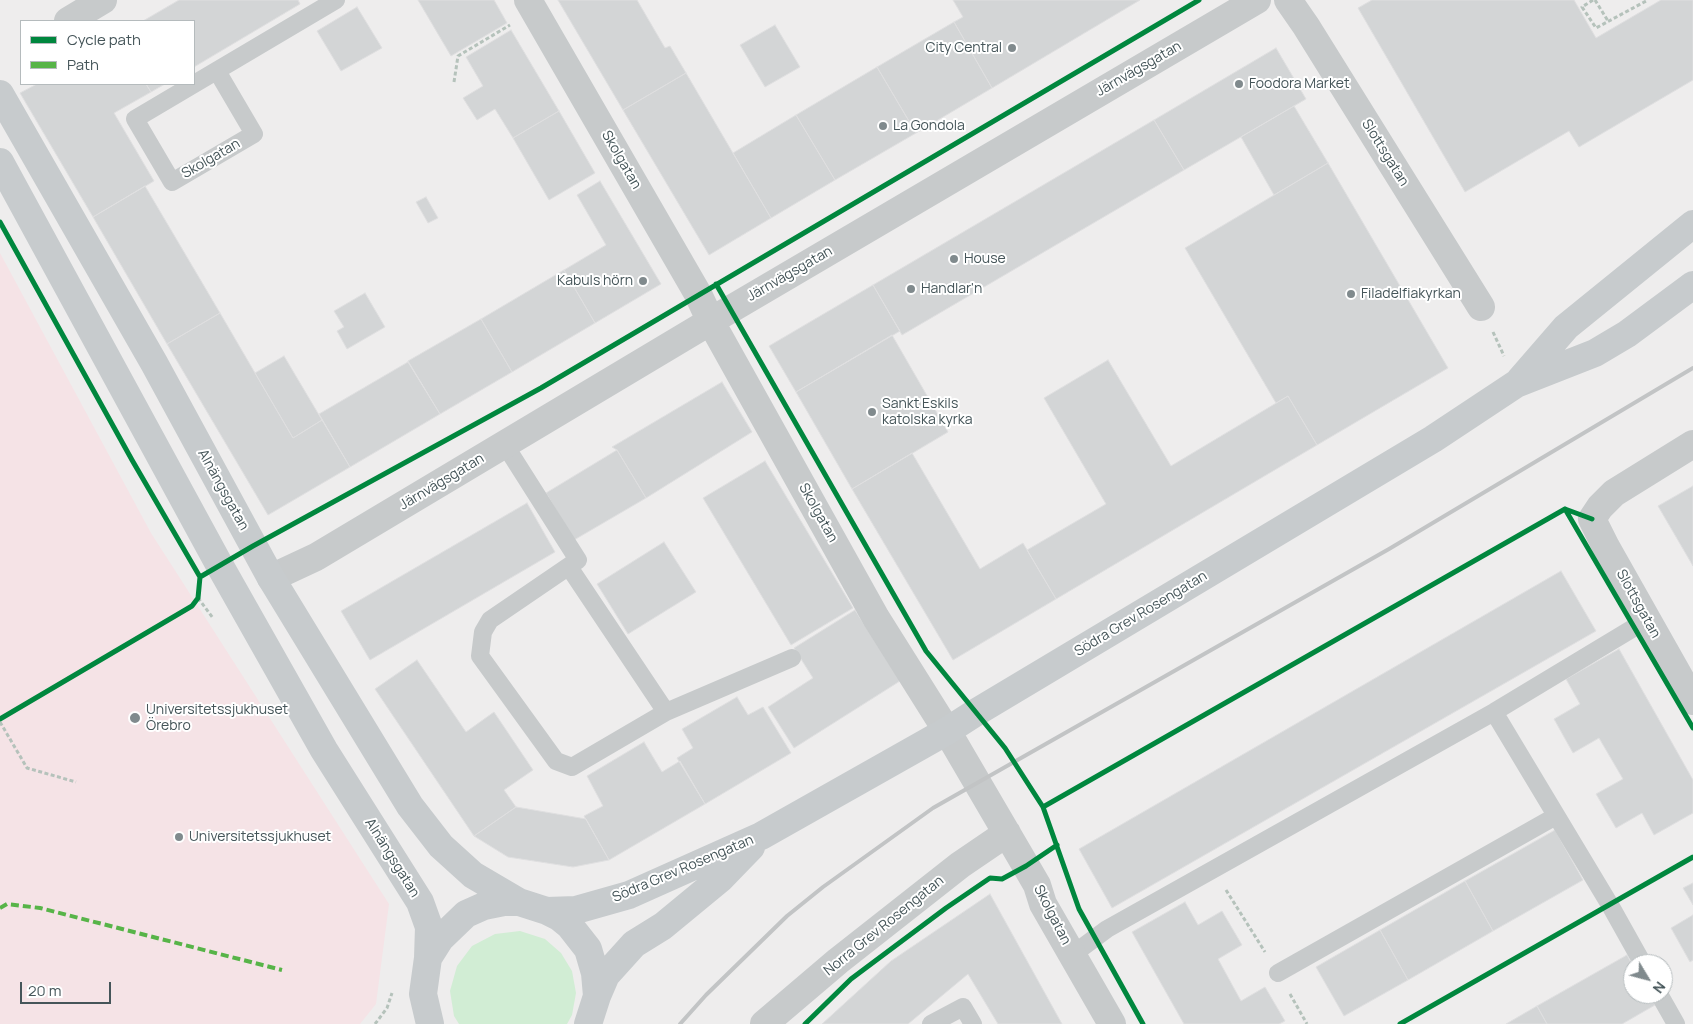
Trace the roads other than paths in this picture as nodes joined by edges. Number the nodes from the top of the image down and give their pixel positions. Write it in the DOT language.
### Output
graph roads {
  1 [pos="103,0"];
  2 [pos="336,0"];
  3 [pos="1257,0"];
  4 [pos="1288,0"];
  5 [pos="531,5"];
  6 [pos="70,20"];
  7 [pos="217,71"];
  8 [pos="195,84"];
  9 [pos="193,85"];
  10 [pos="4,110"];
  11 [pos="0,162"];
  12 [pos="1693,224"];
  13 [pos="1693,284"];
  14 [pos="1481,307"];
  15 [pos="711,322"];
  16 [pos="1516,384"];
  17 [pos="1693,444"];
  18 [pos="505,445"];
  19 [pos="569,567"];
  20 [pos="271,578"];
  21 [pos="239,598"];
  22 [pos="1635,627"];
  23 [pos="792,658"];
  24 [pos="1693,701"];
  25 [pos="666,712"];
  26 [pos="1494,712"];
  27 [pos="947,731"];
  28 [pos="1556,816"];
  29 [pos="1006,833"];
  30 [pos="761,836"];
  31 [pos="519,902"];
  32 [pos="547,911"];
  33 [pos="1637,954"];
  34 [pos="1072,955"];
  35 [pos="428,958"];
  36 [pos="1278,973"];
  37 [pos="1665,1004"];
  38 [pos="592,1016"];
  39 [pos="429,1023"];
  40 [pos="764,1024"];
  41 [pos="931,1024"];
  42 [pos="973,1024"];
  43 [pos="1112,1024"];
  44 [pos="1676,1024"];
  1 -- 6 [label="street"];
  2 -- 7 [label="lane, Skolgatan"];
  3 -- 15 [label="street, Järnvägsgatan"];
  4 -- 14 [label="street, Slottsgatan"];
  5 -- 15 [label="street, Skolgatan"];
  7 -- 8 [label="lane, Skolgatan"];
  7 -- 9 [label="lane, Skolgatan"];
  10 -- 20 [label="main road, Alnängsgatan"];
  11 -- 21 [label="main road, Alnängsgatan"];
  12 -- 16 [label="main road, Södra Grev Rosengatan"];
  13 -- 16 [label="main road, Södra Grev Rosengatan"];
  15 -- 18 [label="street, Järnvägsgatan"];
  15 -- 27 [label="street, Skolgatan"];
  16 -- 27 [label="main road, Södra Grev Rosengatan"];
  17 -- 24 [label="street, Slottsgatan"];
  18 -- 19 [label="lane"];
  18 -- 20 [label="street, Järnvägsgatan"];
  19 -- 25 [label="lane"];
  19 -- 25 [label="lane"];
  20 -- 21 [label="main road"];
  20 -- 31 [label="main road, Alnängsgatan"];
  21 -- 35 [label="main road, Alnängsgatan"];
  22 -- 26 [label="lane"];
  23 -- 25 [label="lane"];
  26 -- 28 [label="lane"];
  26 -- 34 [label="lane"];
  27 -- 29 [label="street, Skolgatan"];
  27 -- 30 [label="main road, Södra Grev Rosengatan"];
  28 -- 33 [label="lane"];
  28 -- 36 [label="lane"];
  29 -- 34 [label="street, Skolgatan"];
  29 -- 40 [label="street, Norra Grev Rosengatan"];
  30 -- 32 [label="main road, Södra Grev Rosengatan"];
  30 -- 38 [label="main road, Södra Grev Rosengatan"];
  31 -- 32 [label="main road"];
  31 -- 35 [label="main road"];
  32 -- 38 [label="main road"];
  34 -- 43 [label="street, Skolgatan"];
  35 -- 39 [label="main road, Alnängsgatan"];
  37 -- 44 [label="lane"];
  41 -- 42 [label="lane"];
}
